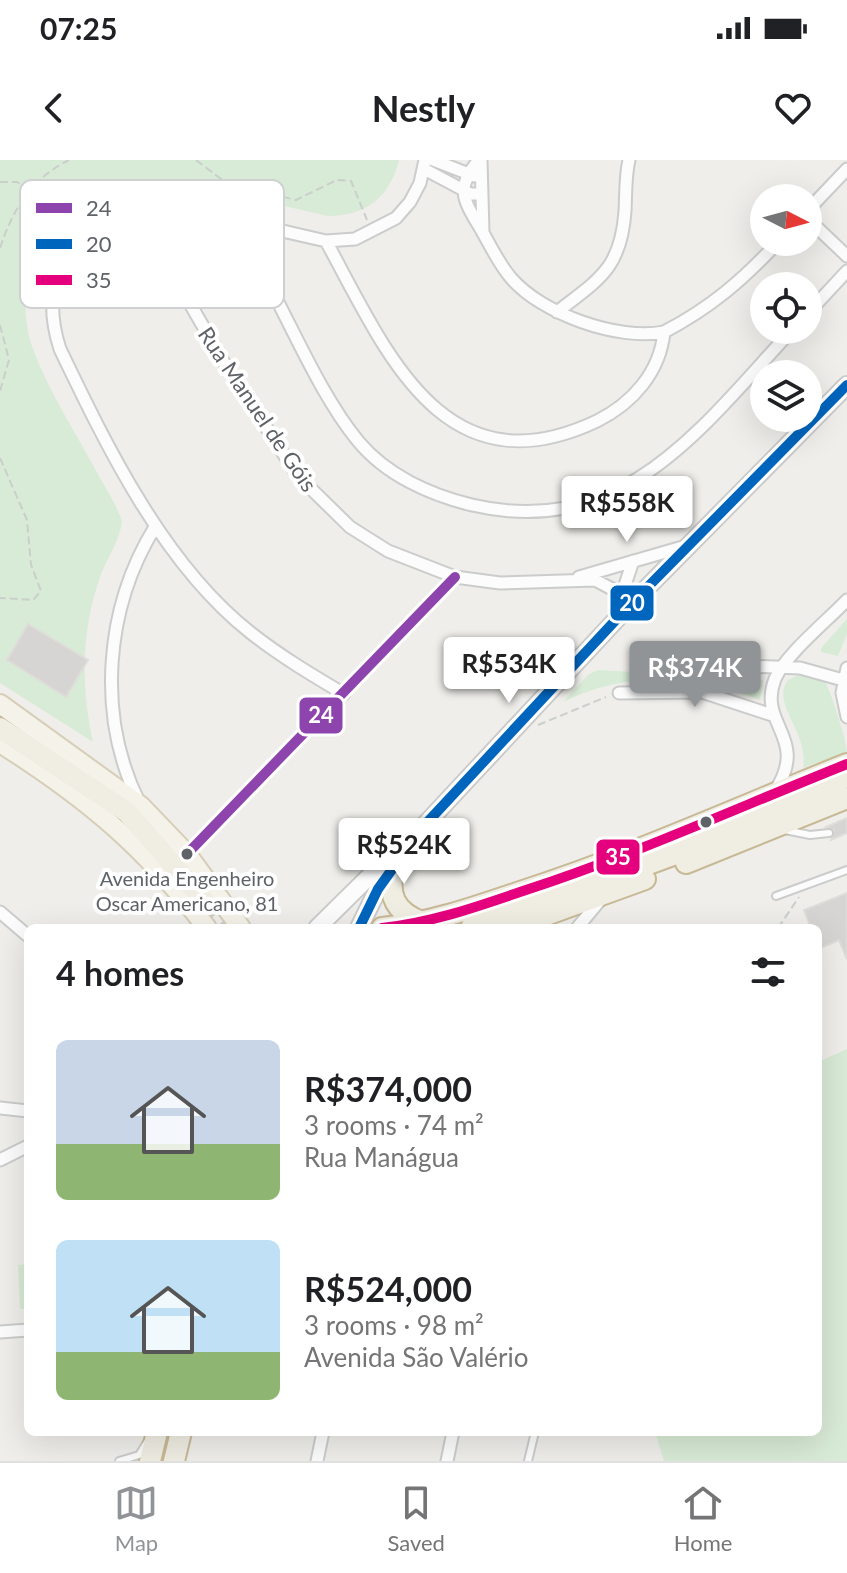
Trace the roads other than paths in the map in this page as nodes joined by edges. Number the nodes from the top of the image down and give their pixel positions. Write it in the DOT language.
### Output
graph roads {
  1 [pos="433,160"];
  2 [pos="480,160"];
  3 [pos="629,160"];
  4 [pos="424,165"];
  5 [pos="847,169"];
  6 [pos="467,174"];
  7 [pos="482,179"];
  8 [pos="463,190"];
  9 [pos="482,194"];
  10 [pos="822,195"];
  11 [pos="284,231"];
  12 [pos="822,232"];
  13 [pos="483,233"];
  14 [pos="326,241"];
  15 [pos="765,256"];
  16 [pos="847,256"];
  17 [pos="847,271"];
  18 [pos="822,298"];
  19 [pos="52,308"];
  20 [pos="193,308"];
  21 [pos="281,308"];
  22 [pos="557,312"];
  23 [pos="664,332"];
  24 [pos="779,344"];
  25 [pos="847,385"];
  26 [pos="155,527"];
  27 [pos="693,544"];
  28 [pos="633,561"];
  29 [pos="455,577"];
  30 [pos="571,579"];
  31 [pos="847,600"];
  32 [pos="624,603"];
  33 [pos="638,662"];
  34 [pos="781,669"];
  35 [pos="845,674"];
  36 [pos="619,693"];
  37 [pos="344,694"];
  38 [pos="0,704"];
  39 [pos="772,715"];
  40 [pos="847,717"];
  41 [pos="0,728"];
  42 [pos="0,743"];
  43 [pos="123,756"];
  44 [pos="847,764"];
  45 [pos="847,776"];
  46 [pos="106,777"];
  47 [pos="847,789"];
  48 [pos="773,795"];
  49 [pos="812,795"];
  50 [pos="847,798"];
  51 [pos="141,806"];
  52 [pos="778,828"];
  53 [pos="421,829"];
  54 [pos="829,833"];
  55 [pos="187,854"];
  56 [pos="394,866"];
  57 [pos="847,870"];
  58 [pos="605,894"];
  59 [pos="776,896"];
  60 [pos="203,899"];
  61 [pos="0,912"];
  62 [pos="424,923"];
  63 [pos="204,924"];
  64 [pos="238,924"];
  65 [pos="321,924"];
  66 [pos="361,924"];
  67 [pos="478,924"];
  68 [pos="524,924"];
  69 [pos="580,924"];
  70 [pos="24,933"];
  71 [pos="0,1108"];
  72 [pos="22,1111"];
  73 [pos="24,1148"];
  74 [pos="0,1160"];
  75 [pos="24,1330"];
  76 [pos="0,1332"];
  77 [pos="154,1436"];
  78 [pos="156,1436"];
  79 [pos="180,1436"];
  80 [pos="322,1436"];
  81 [pos="452,1436"];
  82 [pos="534,1436"];
  83 [pos="119,1461"];
  84 [pos="150,1461"];
  85 [pos="174,1461"];
  86 [pos="317,1461"];
  87 [pos="447,1461"];
  88 [pos="528,1461"];
  1 -- 6 [label="street"];
  2 -- 6 [label="street"];
  2 -- 7 [label="street"];
  3 -- 22 [label="street"];
  4 -- 8 [label="street"];
  4 -- 14 [label="street"];
  5 -- 10 [label="street"];
  6 -- 7 [label="street"];
  6 -- 8 [label="street"];
  7 -- 9 [label="street"];
  8 -- 9 [label="street"];
  8 -- 13 [label="street"];
  9 -- 13 [label="street"];
  11 -- 14 [label="street"];
  12 -- 16 [label="street"];
  13 -- 22 [label="street"];
  14 -- 23 [label="street"];
  15 -- 23 [label="street"];
  17 -- 18 [label="street"];
  19 -- 26 [label="street"];
  20 -- 29 [label="street, Rua Manuel de Góis"];
  21 -- 24 [label="street"];
  22 -- 23 [label="street"];
  25 -- 27 [label="main road"];
  26 -- 37 [label="street"];
  26 -- 43 [label="street"];
  27 -- 28 [label="street, Rua Manuel de Góis"];
  27 -- 32 [label="main road"];
  28 -- 30 [label="street, Rua Manuel de Góis"];
  28 -- 32 [label="street"];
  29 -- 30 [label="street, Rua Manuel de Góis"];
  29 -- 37 [label="street"];
  30 -- 32 [label="street, Rua Manuel de Góis"];
  31 -- 34 [label="street"];
  32 -- 53 [label="main road"];
  33 -- 34 [label="street"];
  34 -- 35 [label="street"];
  34 -- 39 [label="street"];
  35 -- 40 [label="street"];
  36 -- 39 [label="street"];
  37 -- 55 [label="street"];
  38 -- 46 [label="main road"];
  39 -- 48 [label="street"];
  41 -- 60 [label="highway"];
  42 -- 63 [label="main road"];
  43 -- 46 [label="street"];
  43 -- 51 [label="street"];
  44 -- 48 [label="highway"];
  45 -- 49 [label="highway"];
  46 -- 51 [label="main road"];
  47 -- 49 [label="highway"];
  48 -- 62 [label="highway"];
  49 -- 67 [label="highway"];
  50 -- 52 [label="highway"];
  51 -- 55 [label="main road"];
  52 -- 54 [label="lane"];
  52 -- 58 [label="highway"];
  53 -- 56 [label="main road"];
  53 -- 65 [label="main road"];
  55 -- 64 [label="main road"];
  56 -- 62 [label="highway"];
  56 -- 66 [label="main road"];
  57 -- 59 [label="lane"];
  58 -- 68 [label="highway"];
  58 -- 69 [label="street"];
  61 -- 70 [label="street"];
  71 -- 72 [label="street"];
  73 -- 74 [label="street"];
  75 -- 76 [label="street"];
  77 -- 83 [label="lane"];
  78 -- 84 [label="highway"];
  79 -- 85 [label="highway"];
  80 -- 86 [label="street"];
  81 -- 87 [label="street"];
  82 -- 88 [label="lane"];
}
